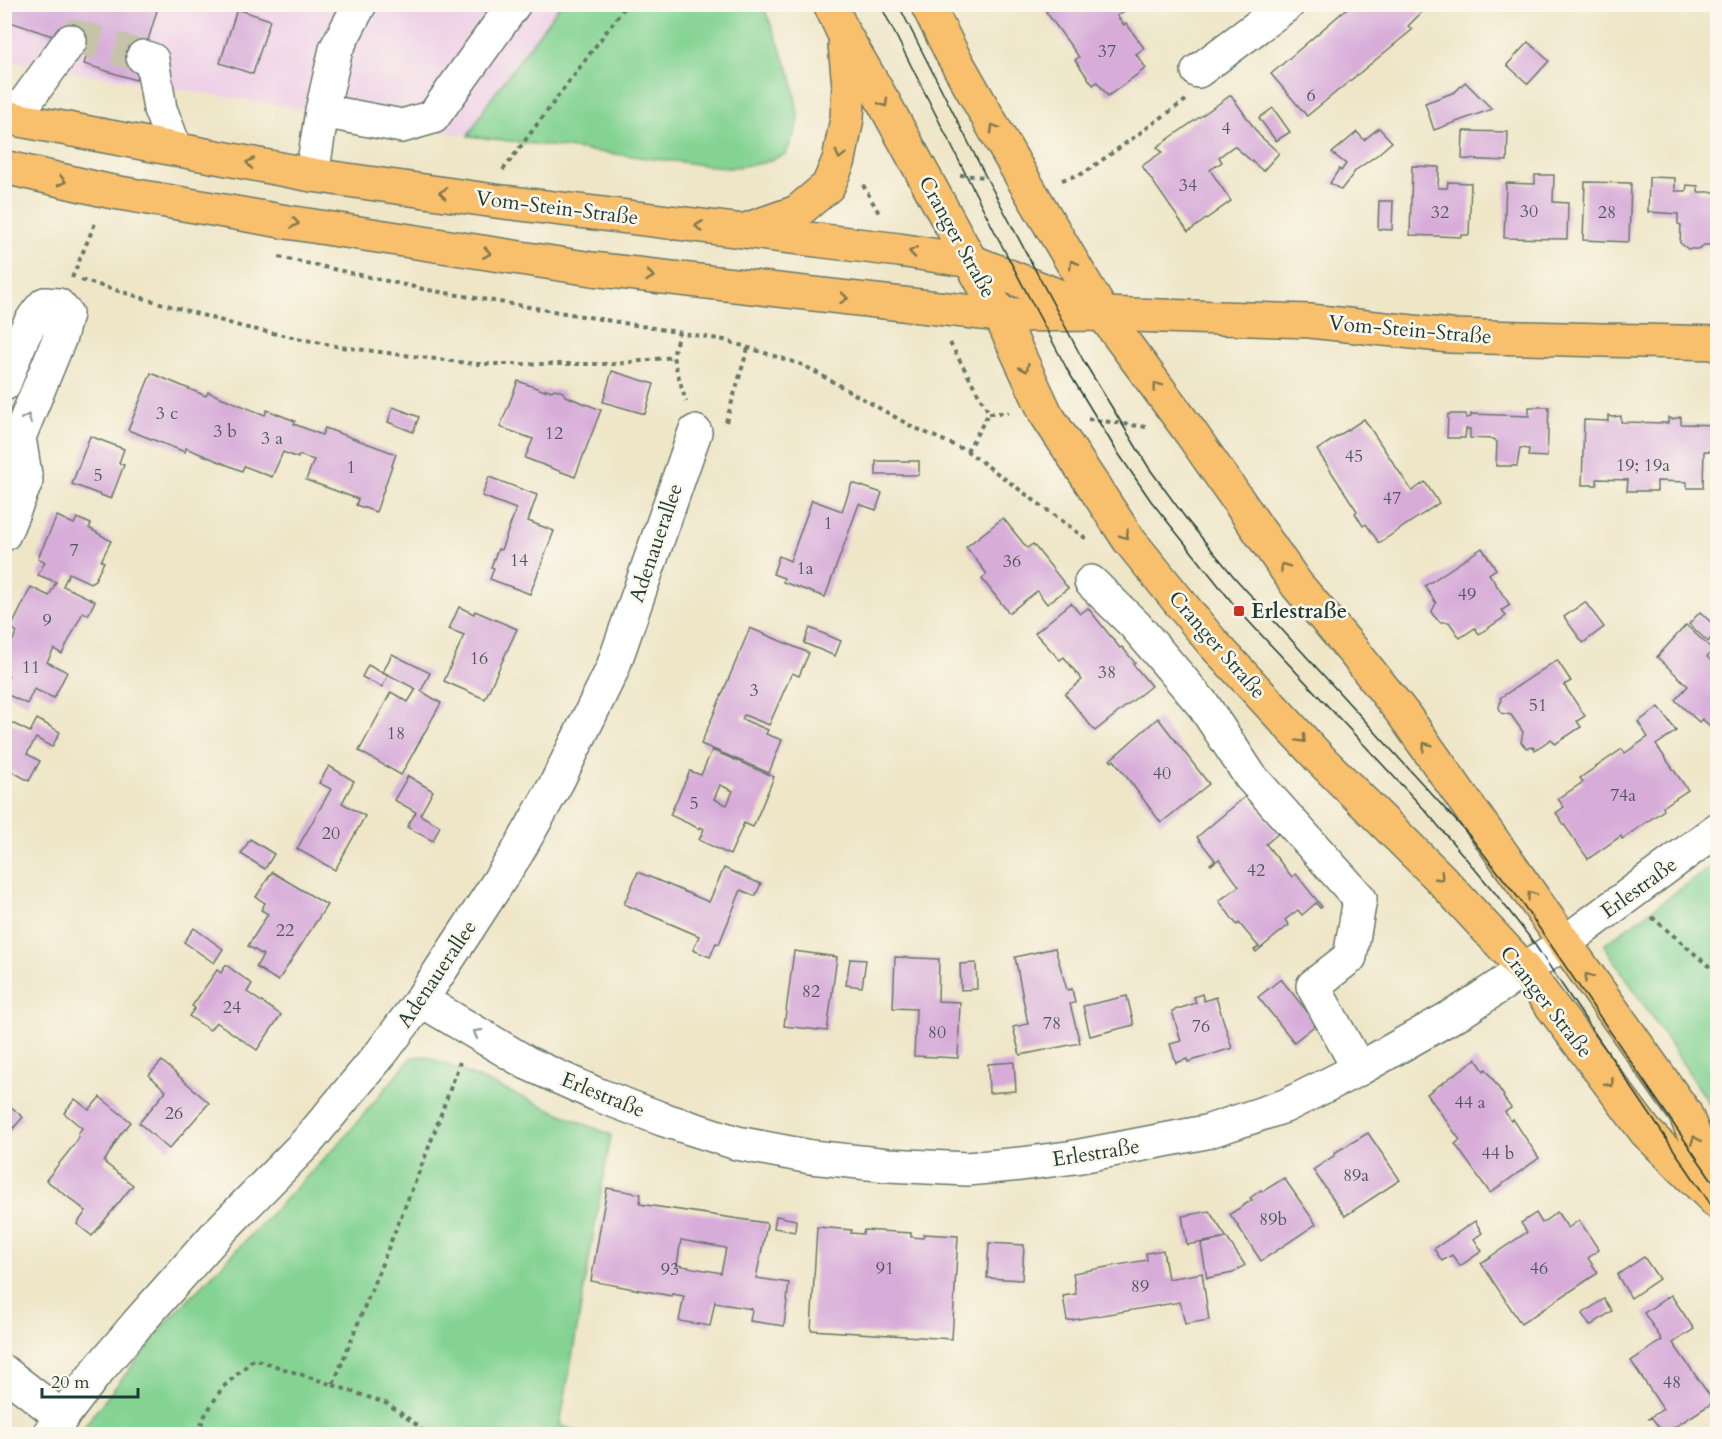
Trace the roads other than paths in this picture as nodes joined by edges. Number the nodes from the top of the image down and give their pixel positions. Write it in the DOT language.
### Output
graph roads {
  1 [pos="360,4"];
  2 [pos="514,4"];
  3 [pos="830,4"];
  4 [pos="927,4"];
  5 [pos="1288,4"];
  6 [pos="843,34"];
  7 [pos="70,41"];
  8 [pos="143,57"];
  9 [pos="1198,71"];
  10 [pos="322,111"];
  11 [pos="9,118"];
  12 [pos="176,148"];
  13 [pos="4,167"];
  14 [pos="312,175"];
  15 [pos="741,231"];
  16 [pos="971,261"];
  17 [pos="1103,314"];
  18 [pos="1000,315"];
  19 [pos="1718,343"];
  20 [pos="4,384"];
  21 [pos="695,432"];
  22 [pos="15,475"];
  23 [pos="4,534"];
  24 [pos="1091,582"];
  25 [pos="1718,829"];
  26 [pos="1564,943"];
  27 [pos="1524,969"];
  28 [pos="421,1000"];
  29 [pos="1359,1069"];
  30 [pos="1718,1194"];
  31 [pos="1718,1203"];
  32 [pos="4,1372"];
  33 [pos="55,1426"];
  1 -- 10 [label="street"];
  2 -- 10 [label="street"];
  3 -- 6 [label="main road, Cranger Straße"];
  17 -- 4 [label="main road, one-way"];
  5 -- 9 [label="street"];
  6 -- 15 [label="main road, one-way"];
  6 -- 16 [label="main road, Cranger Straße, one-way"];
  7 -- 11 [label="street"];
  8 -- 12 [label="street"];
  10 -- 14 [label="street"];
  11 -- 12 [label="main road, Vom-Stein-Straße"];
  14 -- 12 [label="main road, Vom-Stein-Straße, one-way"];
  13 -- 18 [label="main road, Vom-Stein-Straße, one-way"];
  15 -- 14 [label="main road, Vom-Stein-Straße, one-way"];
  16 -- 15 [label="main road, Vom-Stein-Straße, one-way"];
  16 -- 17 [label="main road, Vom-Stein-Straße"];
  16 -- 18 [label="main road, Cranger Straße"];
  17 -- 18 [label="main road, Vom-Stein-Straße"];
  17 -- 19 [label="main road, Vom-Stein-Straße"];
  26 -- 17 [label="main road, one-way"];
  18 -- 27 [label="main road, Cranger Straße, one-way"];
  22 -- 20 [label="street, one-way"];
  21 -- 28 [label="street, Adenauerallee"];
  22 -- 23 [label="street"];
  24 -- 29 [label="street"];
  25 -- 26 [label="street, Erlestraße"];
  26 -- 27 [label="street, Erlestraße"];
  30 -- 26 [label="main road, one-way"];
  27 -- 29 [label="street, Erlestraße"];
  27 -- 31 [label="main road, Cranger Straße, one-way"];
  29 -- 28 [label="street, Erlestraße, one-way"];
  28 -- 33 [label="street, Adenauerallee"];
  32 -- 33 [label="street"];
}
